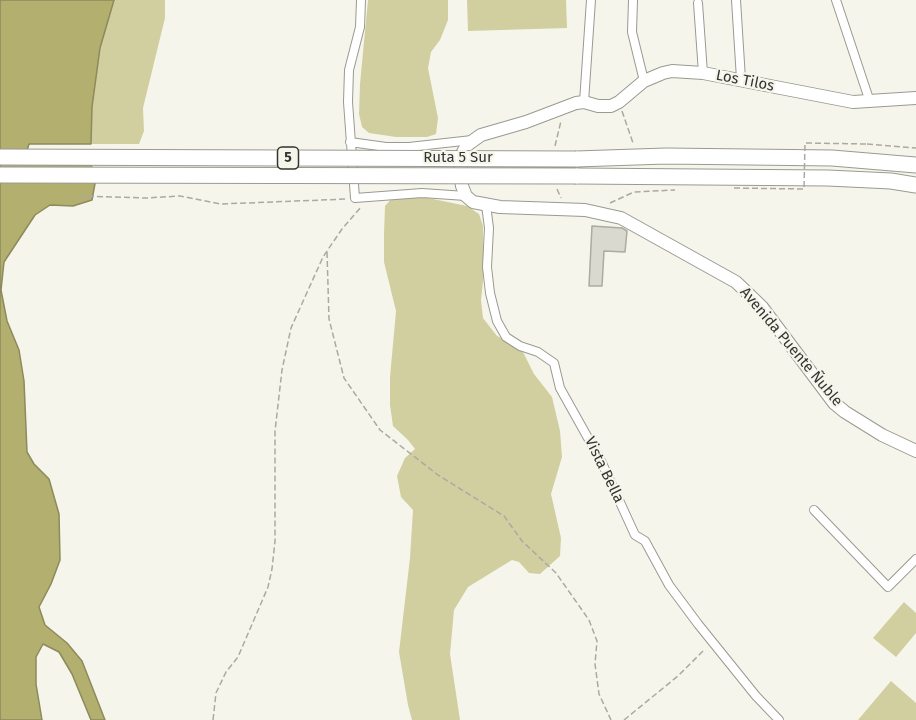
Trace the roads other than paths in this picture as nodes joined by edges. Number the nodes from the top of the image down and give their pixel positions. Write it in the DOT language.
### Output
graph roads {
  1 [pos="361,0"];
  2 [pos="591,0"];
  3 [pos="633,0"];
  4 [pos="736,0"];
  5 [pos="836,0"];
  6 [pos="698,3"];
  7 [pos="703,73"];
  8 [pos="741,80"];
  9 [pos="644,81"];
  10 [pos="916,98"];
  11 [pos="584,102"];
  12 [pos="870,102"];
  13 [pos="473,140"];
  14 [pos="350,142"];
  15 [pos="0,157"];
  16 [pos="916,165"];
  17 [pos="0,175"];
  18 [pos="916,185"];
  19 [pos="466,196"];
  20 [pos="486,205"];
  21 [pos="916,451"];
  22 [pos="814,510"];
  23 [pos="916,559"];
  24 [pos="779,720"];
  1 -- 14 [label="street"];
  2 -- 11 [label="street"];
  3 -- 9 [label="street"];
  4 -- 8 [label="street"];
  5 -- 12 [label="street"];
  6 -- 7 [label="street"];
  7 -- 8 [label="street, Los Tilos"];
  7 -- 9 [label="street, Los Tilos"];
  8 -- 12 [label="street, Los Tilos"];
  9 -- 11 [label="street, Los Tilos"];
  10 -- 12 [label="street, Los Tilos"];
  11 -- 13 [label="street"];
  13 -- 14 [label="street"];
  13 -- 19 [label="street"];
  14 -- 19 [label="street"];
  15 -- 16 [label="highway, Ruta 5 Sur / 5, bridge"];
  17 -- 18 [label="highway, Ruta 5 Sur / 5, bridge"];
  19 -- 20 [label="street"];
  20 -- 21 [label="street, Avenida Puente Ñuble"];
  20 -- 24 [label="street, Vista Bella"];
  22 -- 23 [label="street"];
}
